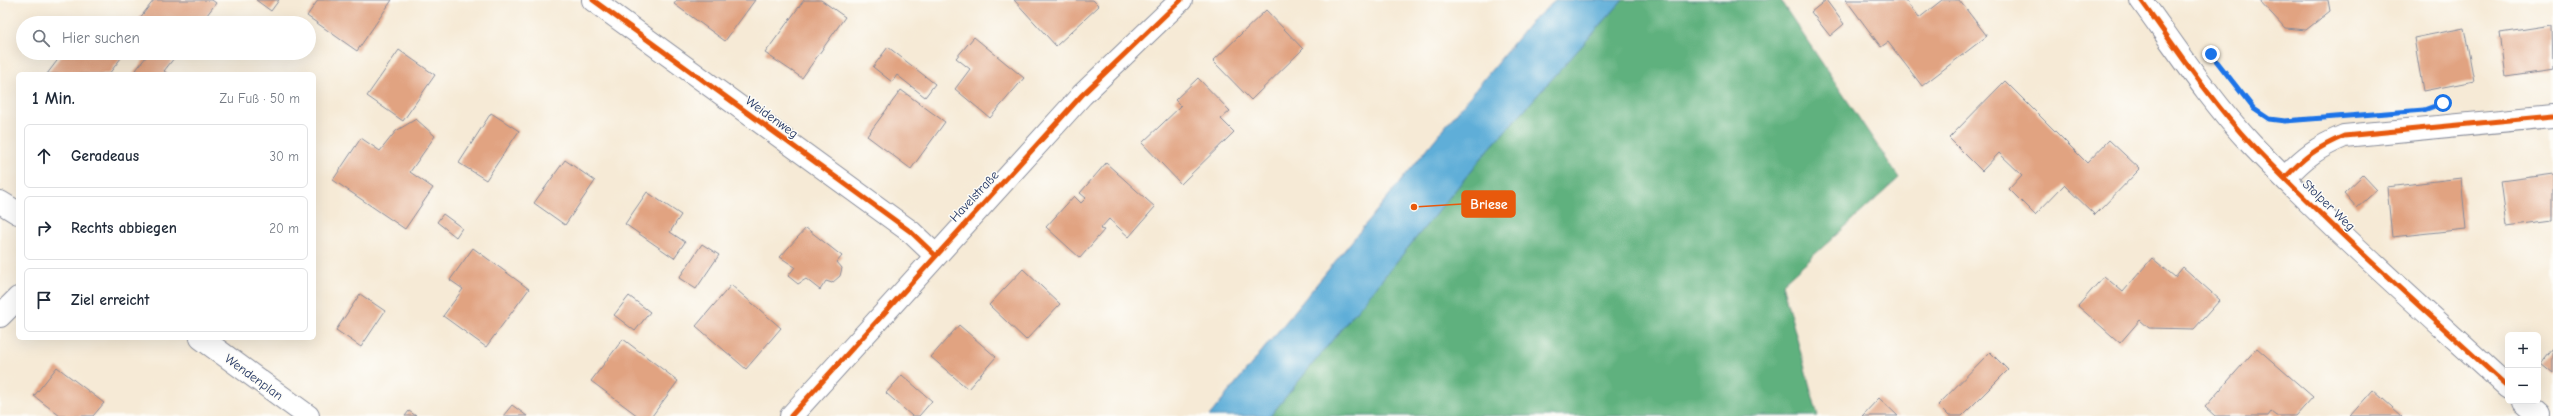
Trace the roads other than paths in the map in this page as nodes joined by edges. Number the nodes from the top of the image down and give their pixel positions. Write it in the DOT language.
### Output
graph roads {
  1 [pos="593,0"];
  2 [pos="1181,0"];
  3 [pos="2141,0"];
  4 [pos="2553,116"];
  5 [pos="2285,178"];
  6 [pos="0,202"];
  7 [pos="16,212"];
  8 [pos="935,255"];
  9 [pos="16,300"];
  10 [pos="0,316"];
  11 [pos="204,340"];
  12 [pos="2505,384"];
  13 [pos="308,416"];
  14 [pos="791,416"];
  1 -- 8 [label="street, Weidenweg"];
  2 -- 8 [label="street, Havelstraße"];
  3 -- 5 [label="street, Stolper Weg"];
  4 -- 5 [label="street"];
  5 -- 12 [label="street, Stolper Weg"];
  6 -- 7 [label="street"];
  8 -- 14 [label="street, Havelstraße"];
  9 -- 10 [label="street"];
  11 -- 13 [label="street, Wendenplan"];
}
